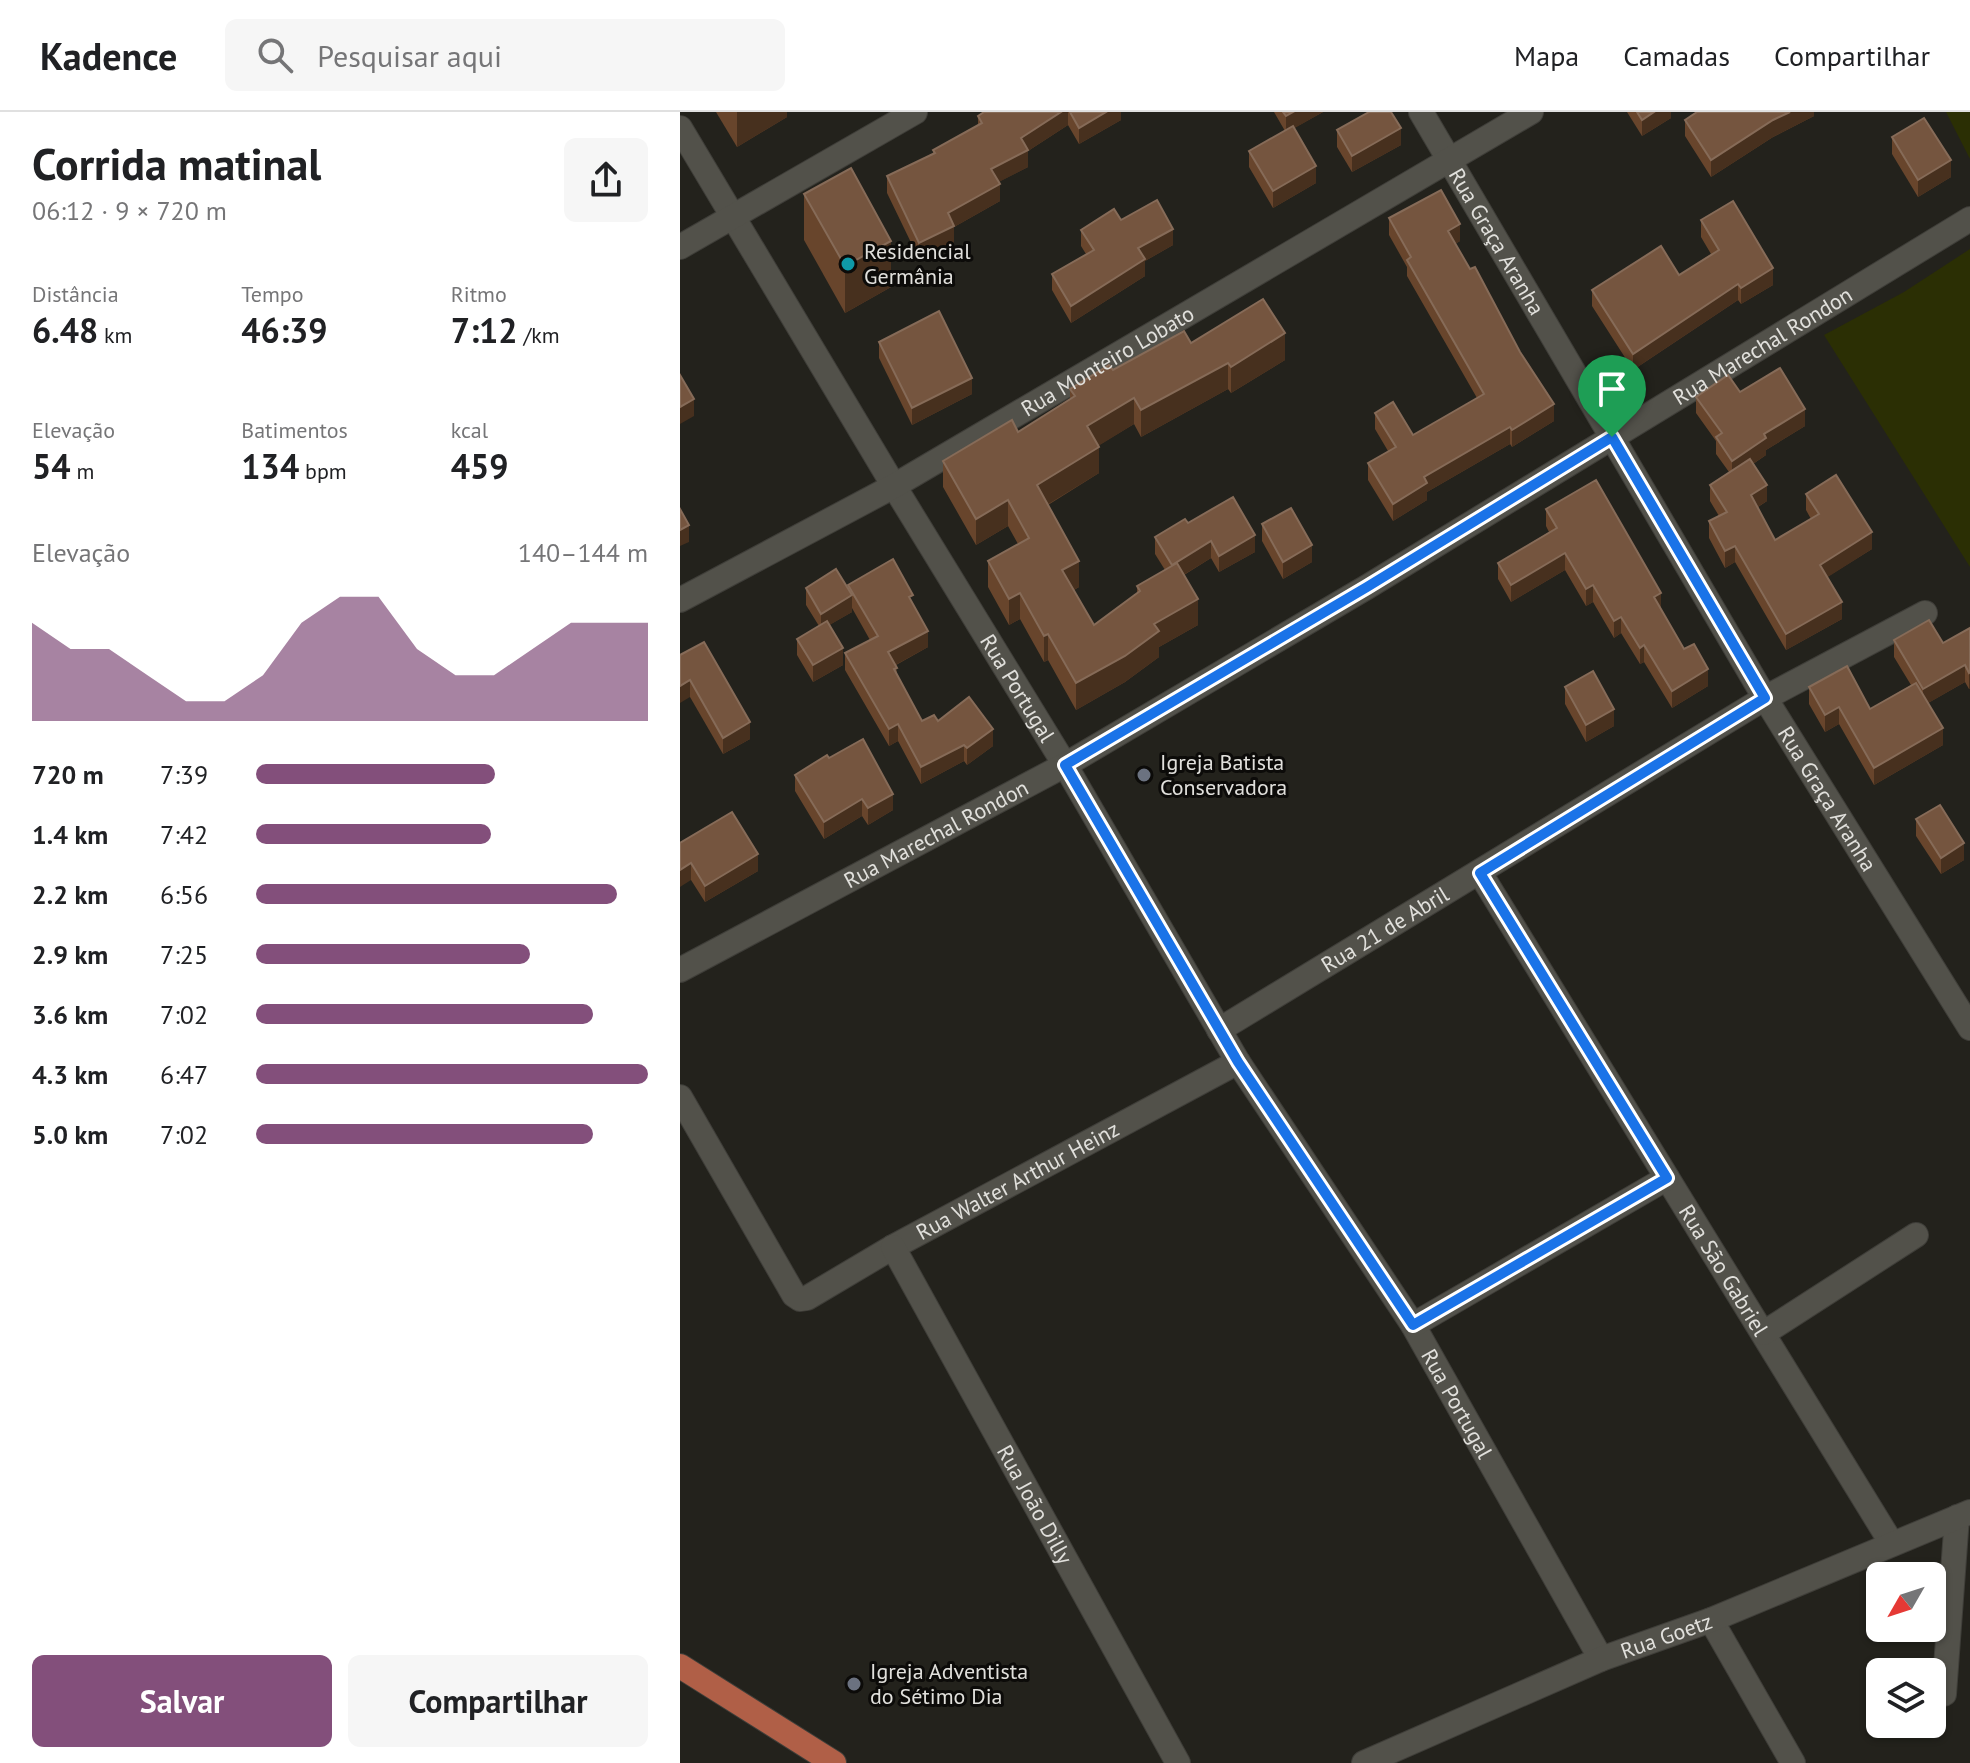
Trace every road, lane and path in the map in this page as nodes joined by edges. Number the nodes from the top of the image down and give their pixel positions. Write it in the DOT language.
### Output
graph roads {
  1 [pos="915,112"];
  2 [pos="1421,112"];
  3 [pos="1531,112"];
  4 [pos="680,128"];
  5 [pos="1449,158"];
  6 [pos="734,215"];
  7 [pos="1970,219"];
  8 [pos="680,247"];
  9 [pos="1612,437"];
  10 [pos="894,486"];
  11 [pos="680,600"];
  12 [pos="1925,613"];
  13 [pos="1765,698"];
  14 [pos="1065,765"];
  15 [pos="1480,873"];
  16 [pos="680,970"];
  17 [pos="1970,1028"];
  18 [pos="1219,1030"];
  19 [pos="1238,1062"];
  20 [pos="680,1097"];
  21 [pos="1667,1178"];
  22 [pos="1916,1235"];
  23 [pos="893,1247"];
  24 [pos="1413,1325"];
  25 [pos="1764,1333"];
  26 [pos="1964,1514"];
  27 [pos="1892,1544"];
  28 [pos="1711,1620"];
  29 [pos="1601,1659"];
  30 [pos="680,1666"];
  31 [pos="1946,1676"];
  32 [pos="834,1763"];
  33 [pos="1178,1763"];
  34 [pos="1364,1763"];
  35 [pos="1793,1763"];
  1 -- 6 [label="street"];
  2 -- 5 [label="street, Rua Graça Aranha"];
  3 -- 5 [label="street, Rua Monteiro Lobato"];
  4 -- 6 [label="street, Rua Portugal"];
  5 -- 9 [label="street, Rua Graça Aranha"];
  5 -- 10 [label="street, Rua Monteiro Lobato"];
  6 -- 8 [label="street"];
  6 -- 10 [label="street, Rua Portugal"];
  7 -- 9 [label="street, Rua Marechal Rondon"];
  9 -- 13 [label="street, Rua Graça Aranha"];
  9 -- 14 [label="street, Rua Marechal Rondon"];
  10 -- 11 [label="street, Rua Monteiro Lobato"];
  10 -- 14 [label="street, Rua Portugal"];
  12 -- 13 [label="street, Rua 21 de Abril"];
  13 -- 15 [label="street, Rua 21 de Abril"];
  13 -- 17 [label="street, Rua Graça Aranha"];
  14 -- 16 [label="street, Rua Marechal Rondon"];
  14 -- 18 [label="street, Rua Portugal"];
  15 -- 18 [label="street, Rua 21 de Abril"];
  15 -- 21 [label="street, Rua São Gabriel"];
  18 -- 19 [label="street, Rua Portugal"];
  19 -- 23 [label="street, Rua Walter Arthur Heinz"];
  19 -- 24 [label="street, Rua Portugal"];
  20 -- 23 [label="street, Rua Walter Arthur Heinz"];
  21 -- 24 [label="street"];
  21 -- 25 [label="street, Rua São Gabriel"];
  22 -- 25 [label="street"];
  23 -- 33 [label="street, Rua João Dilly"];
  24 -- 29 [label="street, Rua Portugal"];
  25 -- 27 [label="street, Rua São Gabriel"];
  26 -- 27 [label="street, Rua Goetz"];
  26 -- 31 [label="street"];
  27 -- 28 [label="street, Rua Goetz"];
  28 -- 29 [label="street, Rua Goetz"];
  28 -- 35 [label="street"];
  29 -- 34 [label="street, Rua Goetz"];
  30 -- 32 [label="main road"];
}
